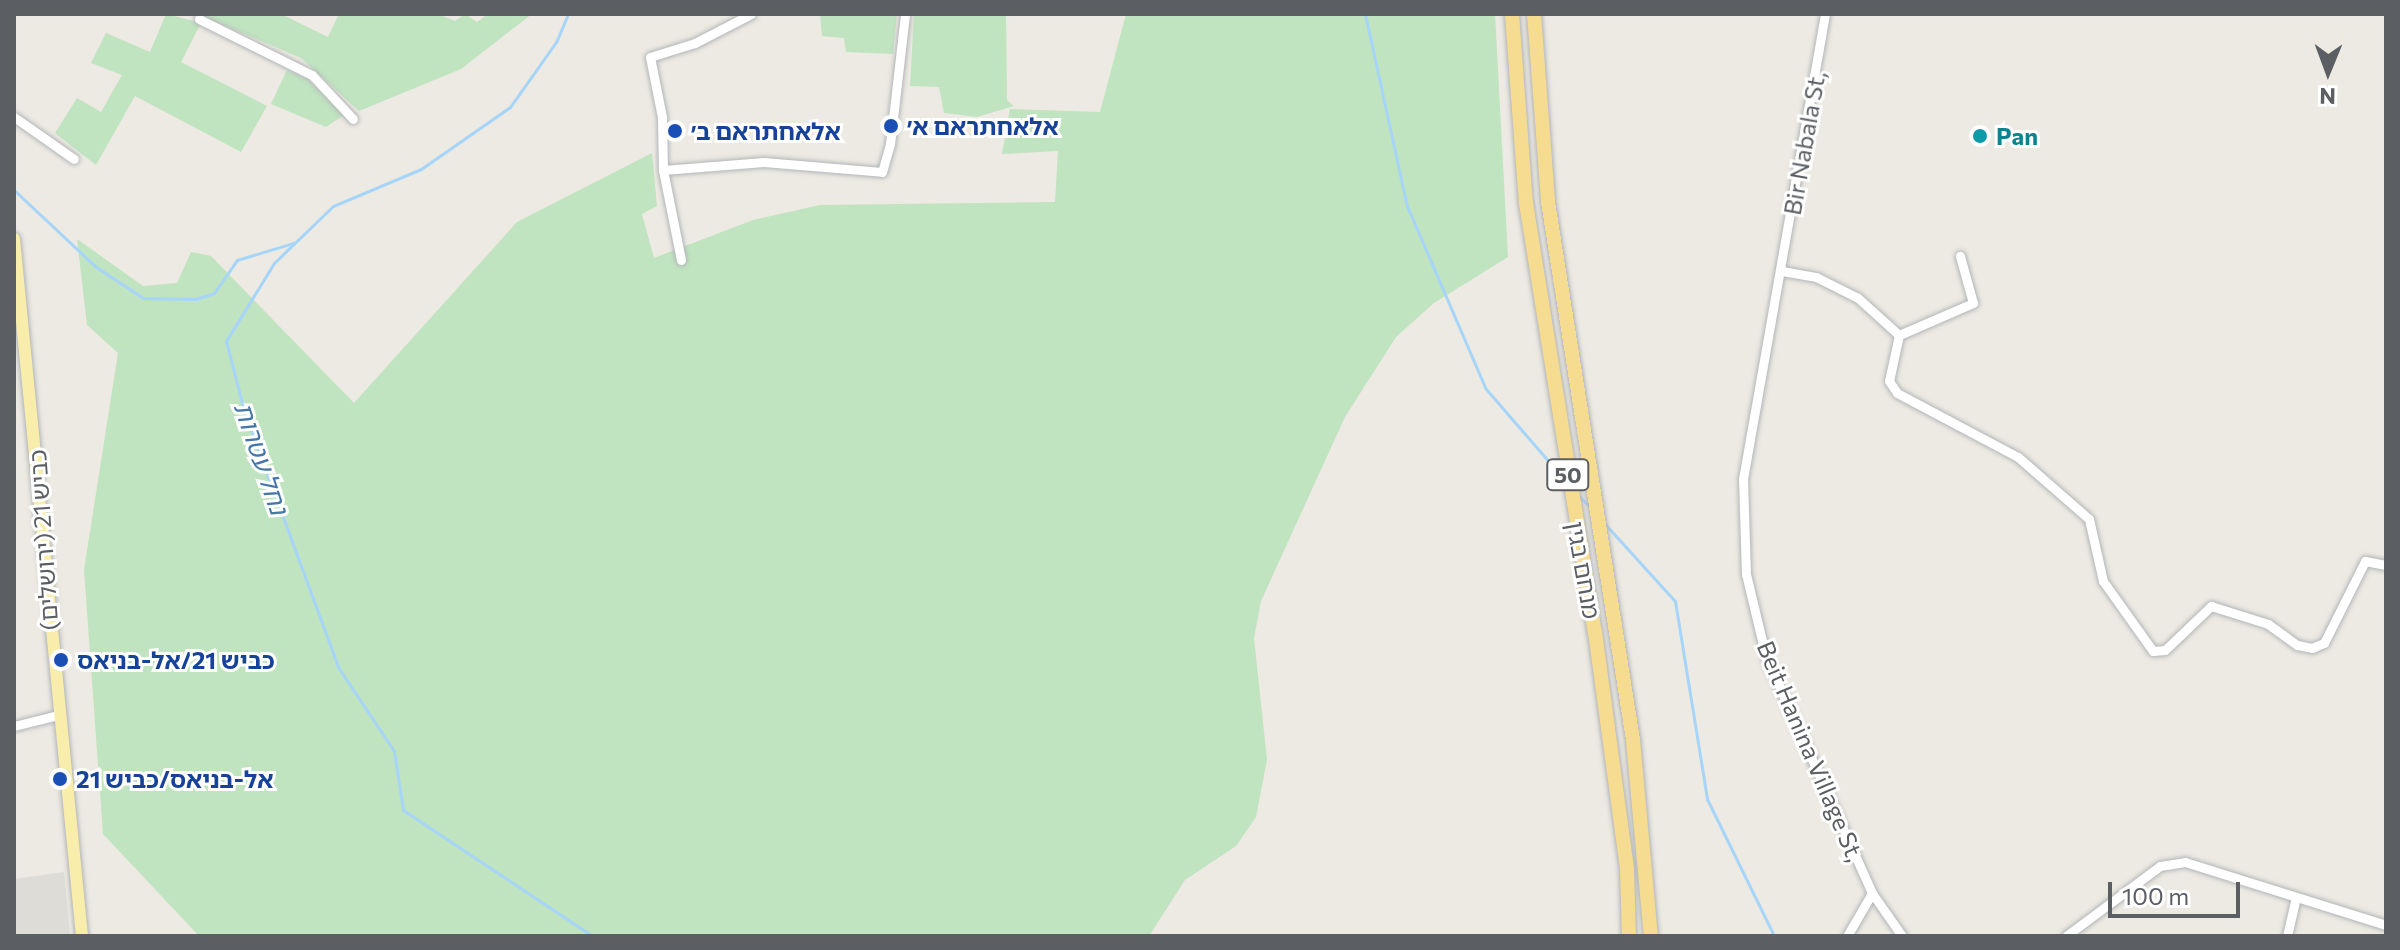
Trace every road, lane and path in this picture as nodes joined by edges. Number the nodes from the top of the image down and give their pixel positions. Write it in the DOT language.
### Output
graph roads {
  1 [pos="751,14"];
  2 [pos="905,14"];
  3 [pos="1512,14"];
  4 [pos="1534,14"];
  5 [pos="1825,14"];
  6 [pos="199,19"];
  7 [pos="14,117"];
  8 [pos="353,119"];
  9 [pos="74,159"];
  10 [pos="663,170"];
  11 [pos="14,239"];
  12 [pos="1960,256"];
  13 [pos="681,260"];
  14 [pos="1782,271"];
  15 [pos="16,285"];
  16 [pos="1899,335"];
  17 [pos="2386,565"];
  18 [pos="58,715"];
  19 [pos="14,726"];
  20 [pos="1872,893"];
  21 [pos="2296,897"];
  22 [pos="2386,925"];
  23 [pos="82,936"];
  24 [pos="1629,936"];
  25 [pos="1651,936"];
  26 [pos="1847,936"];
  27 [pos="1902,936"];
  28 [pos="2066,936"];
  29 [pos="2287,936"];
  1 -- 10 [label="street"];
  2 -- 10 [label="street"];
  3 -- 24 [label="highway, מנחם בגין / 50"];
  4 -- 25 [label="highway, מנחם בגין / 50"];
  5 -- 14 [label="street, Bir Nabala St,"];
  6 -- 8 [label="street"];
  7 -- 9 [label="street"];
  10 -- 13 [label="street"];
  11 -- 15 [label="main road, כביש 21 (ירושלים)"];
  12 -- 16 [label="street"];
  14 -- 16 [label="street"];
  14 -- 20 [label="street, Beit Hanina Village St,"];
  15 -- 18 [label="main road, כביש 21 (ירושלים)"];
  16 -- 17 [label="street"];
  18 -- 19 [label="street"];
  18 -- 23 [label="main road, כביש 21 (ירושלים)"];
  20 -- 26 [label="street"];
  20 -- 27 [label="street, Beit Hanina Village St,"];
  21 -- 22 [label="street"];
  21 -- 28 [label="street"];
  21 -- 29 [label="street"];
}
